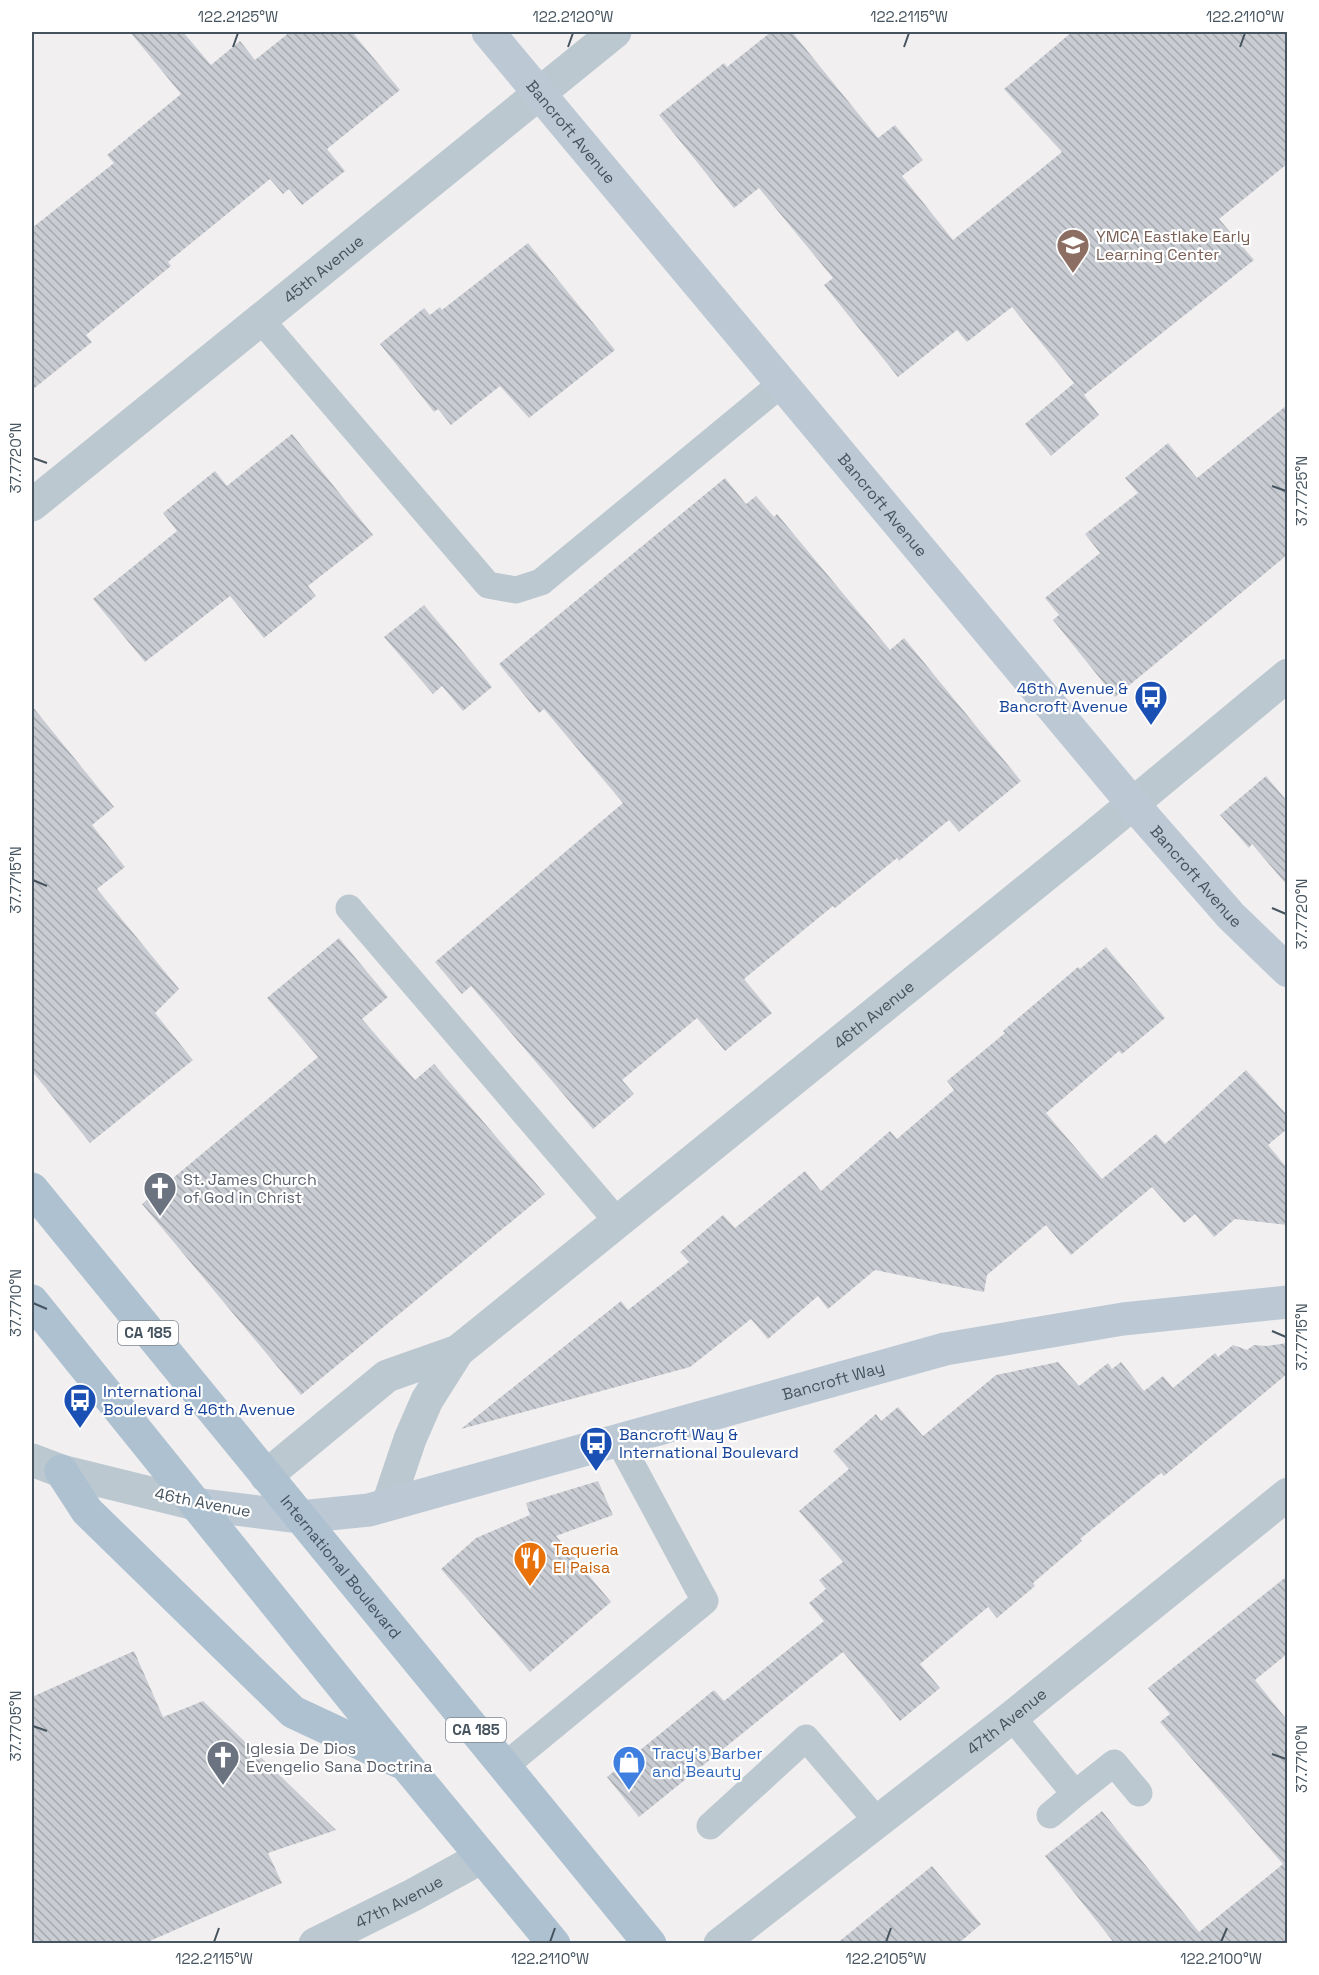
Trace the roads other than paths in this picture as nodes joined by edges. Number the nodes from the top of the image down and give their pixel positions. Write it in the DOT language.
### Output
graph roads {
  1 [pos="488,32"];
  2 [pos="615,32"];
  3 [pos="538,94"];
  4 [pos="261,320"];
  5 [pos="781,384"];
  6 [pos="32,505"];
  7 [pos="1287,675"];
  8 [pos="1133,804"];
  9 [pos="349,908"];
  10 [pos="1287,971"];
  11 [pos="32,1189"];
  12 [pos="617,1221"];
  13 [pos="32,1301"];
  14 [pos="1287,1302"];
  15 [pos="458,1351"];
  16 [pos="619,1441"];
  17 [pos="46,1466"];
  18 [pos="266,1476"];
  19 [pos="1287,1494"];
  20 [pos="195,1504"];
  21 [pos="388,1504"];
  22 [pos="300,1517"];
  23 [pos="1012,1717"];
  24 [pos="406,1765"];
  25 [pos="506,1766"];
  26 [pos="1139,1793"];
  27 [pos="1075,1794"];
  28 [pos="1050,1815"];
  29 [pos="878,1822"];
  30 [pos="710,1826"];
  31 [pos="482,1857"];
  32 [pos="315,1944"];
  33 [pos="554,1944"];
  34 [pos="650,1944"];
  35 [pos="720,1944"];
  1 -- 3 [label="street, Bancroft Avenue"];
  2 -- 3 [label="street, 45th Avenue"];
  3 -- 4 [label="street, 45th Avenue"];
  3 -- 5 [label="street, Bancroft Avenue"];
  4 -- 5 [label="lane"];
  4 -- 6 [label="street, 45th Avenue"];
  5 -- 8 [label="street, Bancroft Avenue"];
  7 -- 8 [label="street, 46th Avenue"];
  8 -- 10 [label="street, Bancroft Avenue"];
  8 -- 12 [label="street, 46th Avenue"];
  9 -- 12 [label="lane"];
  11 -- 18 [label="main road, International Boulevard / CA 185"];
  12 -- 15 [label="street, 46th Avenue"];
  13 -- 20 [label="main road"];
  14 -- 16 [label="street, Bancroft Way"];
  15 -- 18 [label="street, 46th Avenue"];
  15 -- 21 [label="street, 46th Avenue"];
  16 -- 21 [label="street, Bancroft Way"];
  16 -- 25 [label="lane"];
  17 -- 20 [label="street, 46th Avenue"];
  17 -- 24 [label="main road"];
  18 -- 22 [label="main road, International Boulevard / CA 185"];
  19 -- 23 [label="street, 47th Avenue"];
  20 -- 22 [label="street, 46th Avenue"];
  20 -- 24 [label="main road"];
  21 -- 22 [label="street, 46th Avenue"];
  22 -- 25 [label="main road, International Boulevard / CA 185"];
  23 -- 27 [label="lane"];
  23 -- 29 [label="street, 47th Avenue"];
  24 -- 31 [label="main road"];
  25 -- 34 [label="main road, International Boulevard / CA 185"];
  26 -- 27 [label="lane"];
  27 -- 28 [label="lane"];
  29 -- 30 [label="lane"];
  29 -- 35 [label="street, 47th Avenue"];
  31 -- 32 [label="street, 47th Avenue"];
  31 -- 33 [label="main road"];
}
